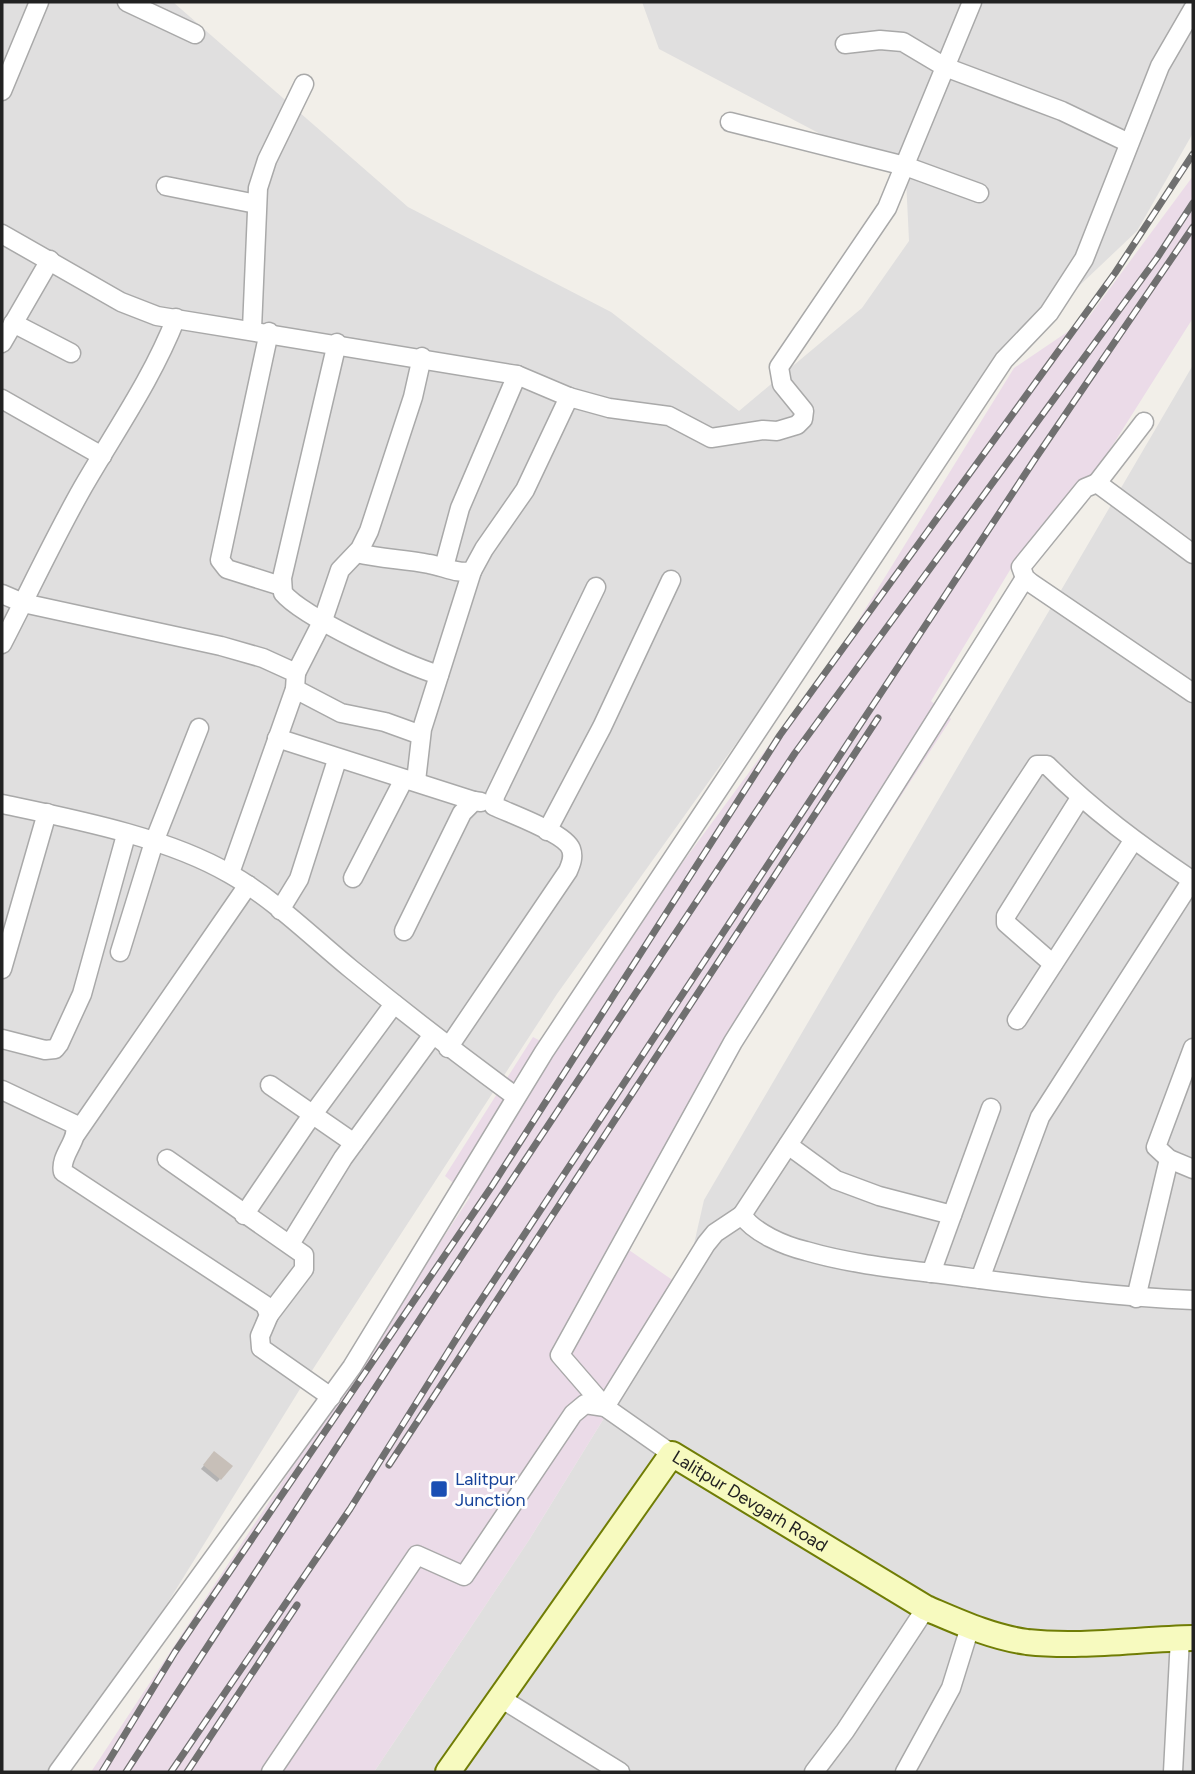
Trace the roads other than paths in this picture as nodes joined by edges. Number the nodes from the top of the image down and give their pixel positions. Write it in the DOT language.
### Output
graph roads {
  1 [pos="39,2"];
  2 [pos="127,2"];
  3 [pos="972,2"];
  4 [pos="1193,9"];
  5 [pos="195,34"];
  6 [pos="845,44"];
  7 [pos="945,67"];
  8 [pos="304,84"];
  9 [pos="2,91"];
  10 [pos="730,122"];
  11 [pos="1129,143"];
  12 [pos="905,166"];
  13 [pos="166,186"];
  14 [pos="979,193"];
  15 [pos="256,204"];
  16 [pos="2,234"];
  17 [pos="50,260"];
  18 [pos="176,318"];
  19 [pos="260,331"];
  20 [pos="6,334"];
  21 [pos="338,343"];
  22 [pos="71,353"];
  23 [pos="422,357"];
  24 [pos="517,375"];
  25 [pos="569,397"];
  26 [pos="2,399"];
  27 [pos="1144,422"];
  28 [pos="102,456"];
  29 [pos="1097,483"];
  30 [pos="357,553"];
  31 [pos="1193,554"];
  32 [pos="444,567"];
  33 [pos="472,572"];
  34 [pos="1025,578"];
  35 [pos="671,580"];
  36 [pos="281,586"];
  37 [pos="596,587"];
  38 [pos="2,594"];
  39 [pos="23,603"];
  40 [pos="323,620"];
  41 [pos="2,644"];
  42 [pos="439,675"];
  43 [pos="295,681"];
  44 [pos="1193,693"];
  45 [pos="199,727"];
  46 [pos="421,735"];
  47 [pos="277,738"];
  48 [pos="337,760"];
  49 [pos="410,780"];
  50 [pos="1080,798"];
  51 [pos="474,802"];
  52 [pos="2,806"];
  53 [pos="494,806"];
  54 [pos="47,813"];
  55 [pos="547,831"];
  56 [pos="126,835"];
  57 [pos="1133,841"];
  58 [pos="154,842"];
  59 [pos="230,873"];
  60 [pos="353,878"];
  61 [pos="1193,881"];
  62 [pos="248,885"];
  63 [pos="280,910"];
  64 [pos="404,931"];
  65 [pos="120,952"];
  66 [pos="1053,964"];
  67 [pos="2,968"];
  68 [pos="394,1004"];
  69 [pos="1017,1020"];
  70 [pos="432,1036"];
  71 [pos="2,1039"];
  72 [pos="448,1048"];
  73 [pos="1193,1048"];
  74 [pos="270,1085"];
  75 [pos="2,1090"];
  76 [pos="515,1096"];
  77 [pos="991,1108"];
  78 [pos="312,1116"];
  79 [pos="76,1134"];
  80 [pos="354,1143"];
  81 [pos="788,1145"];
  82 [pos="1169,1158"];
  83 [pos="167,1159"];
  84 [pos="1193,1169"];
  85 [pos="244,1215"];
  86 [pos="742,1215"];
  87 [pos="952,1215"];
  88 [pos="290,1244"];
  89 [pos="931,1273"];
  90 [pos="980,1279"];
  91 [pos="1136,1298"];
  92 [pos="1193,1300"];
  93 [pos="269,1315"];
  94 [pos="331,1397"];
  95 [pos="604,1407"];
  96 [pos="672,1454"];
  97 [pos="926,1608"];
  98 [pos="970,1627"];
  99 [pos="1186,1638"];
  100 [pos="502,1699"];
  101 [pos="58,1772"];
  102 [pos="271,1772"];
  103 [pos="448,1772"];
  104 [pos="620,1772"];
  105 [pos="814,1772"];
  106 [pos="905,1772"];
  107 [pos="1173,1772"];
  1 -- 9 [label="street"];
  2 -- 5 [label="street"];
  3 -- 7 [label="street"];
  4 -- 11 [label="street"];
  6 -- 7 [label="street"];
  7 -- 11 [label="street"];
  7 -- 12 [label="street"];
  8 -- 15 [label="street"];
  10 -- 12 [label="street"];
  11 -- 76 [label="street"];
  12 -- 14 [label="street"];
  12 -- 25 [label="street"];
  13 -- 15 [label="street"];
  15 -- 19 [label="street"];
  16 -- 17 [label="street"];
  17 -- 18 [label="street"];
  17 -- 20 [label="street"];
  18 -- 19 [label="street"];
  18 -- 28 [label="street"];
  19 -- 21 [label="street"];
  19 -- 36 [label="street"];
  20 -- 22 [label="street"];
  21 -- 23 [label="street"];
  21 -- 36 [label="street"];
  23 -- 24 [label="street"];
  23 -- 30 [label="street"];
  24 -- 25 [label="street"];
  24 -- 32 [label="street"];
  25 -- 33 [label="street"];
  26 -- 28 [label="street"];
  27 -- 29 [label="street"];
  28 -- 39 [label="street"];
  29 -- 31 [label="street"];
  29 -- 34 [label="street"];
  30 -- 32 [label="street"];
  30 -- 40 [label="street"];
  32 -- 33 [label="street"];
  33 -- 42 [label="street"];
  34 -- 44 [label="street"];
  34 -- 95 [label="street"];
  35 -- 55 [label="street"];
  36 -- 40 [label="street"];
  37 -- 53 [label="street"];
  38 -- 39 [label="street"];
  39 -- 41 [label="street"];
  39 -- 43 [label="street"];
  40 -- 42 [label="street"];
  40 -- 43 [label="street"];
  42 -- 46 [label="street"];
  43 -- 46 [label="street"];
  43 -- 47 [label="street"];
  45 -- 58 [label="street"];
  46 -- 49 [label="street"];
  47 -- 48 [label="street"];
  47 -- 59 [label="street"];
  48 -- 49 [label="street"];
  48 -- 63 [label="street"];
  49 -- 51 [label="street"];
  49 -- 60 [label="street"];
  50 -- 57 [label="street"];
  50 -- 66 [label="street"];
  50 -- 81 [label="street"];
  51 -- 53 [label="street"];
  51 -- 64 [label="street"];
  52 -- 54 [label="street"];
  53 -- 55 [label="street"];
  54 -- 56 [label="street"];
  54 -- 67 [label="street"];
  55 -- 72 [label="street"];
  56 -- 58 [label="street"];
  56 -- 71 [label="street"];
  57 -- 61 [label="street"];
  57 -- 66 [label="street"];
  58 -- 59 [label="street"];
  58 -- 65 [label="street"];
  59 -- 62 [label="street"];
  61 -- 90 [label="street"];
  62 -- 63 [label="street"];
  62 -- 79 [label="street"];
  63 -- 68 [label="street"];
  66 -- 69 [label="street"];
  68 -- 70 [label="street"];
  68 -- 78 [label="street"];
  70 -- 72 [label="street"];
  70 -- 80 [label="street"];
  72 -- 76 [label="street"];
  73 -- 82 [label="street"];
  74 -- 78 [label="street"];
  75 -- 79 [label="street"];
  76 -- 94 [label="street"];
  77 -- 87 [label="street"];
  78 -- 80 [label="street"];
  78 -- 85 [label="street"];
  79 -- 93 [label="street"];
  80 -- 88 [label="street"];
  81 -- 86 [label="street"];
  81 -- 87 [label="street"];
  82 -- 84 [label="street"];
  82 -- 91 [label="street"];
  83 -- 85 [label="street"];
  85 -- 88 [label="street"];
  86 -- 89 [label="street"];
  86 -- 95 [label="street"];
  87 -- 89 [label="street"];
  88 -- 93 [label="street"];
  89 -- 90 [label="street"];
  90 -- 91 [label="street"];
  91 -- 92 [label="street"];
  93 -- 94 [label="street"];
  94 -- 101 [label="street"];
  95 -- 96 [label="street"];
  95 -- 102 [label="street"];
  96 -- 97 [label="main road, Lalitpur Devgarh Road"];
  96 -- 100 [label="main road, Lalitpur Devgarh Road"];
  97 -- 98 [label="main road, Lalitpur Devgarh Road"];
  97 -- 105 [label="street"];
  98 -- 99 [label="main road, Lalitpur Devgarh Road"];
  98 -- 106 [label="street"];
  99 -- 107 [label="street"];
  100 -- 103 [label="main road, Lalitpur Devgarh Road"];
  100 -- 104 [label="street"];
}
